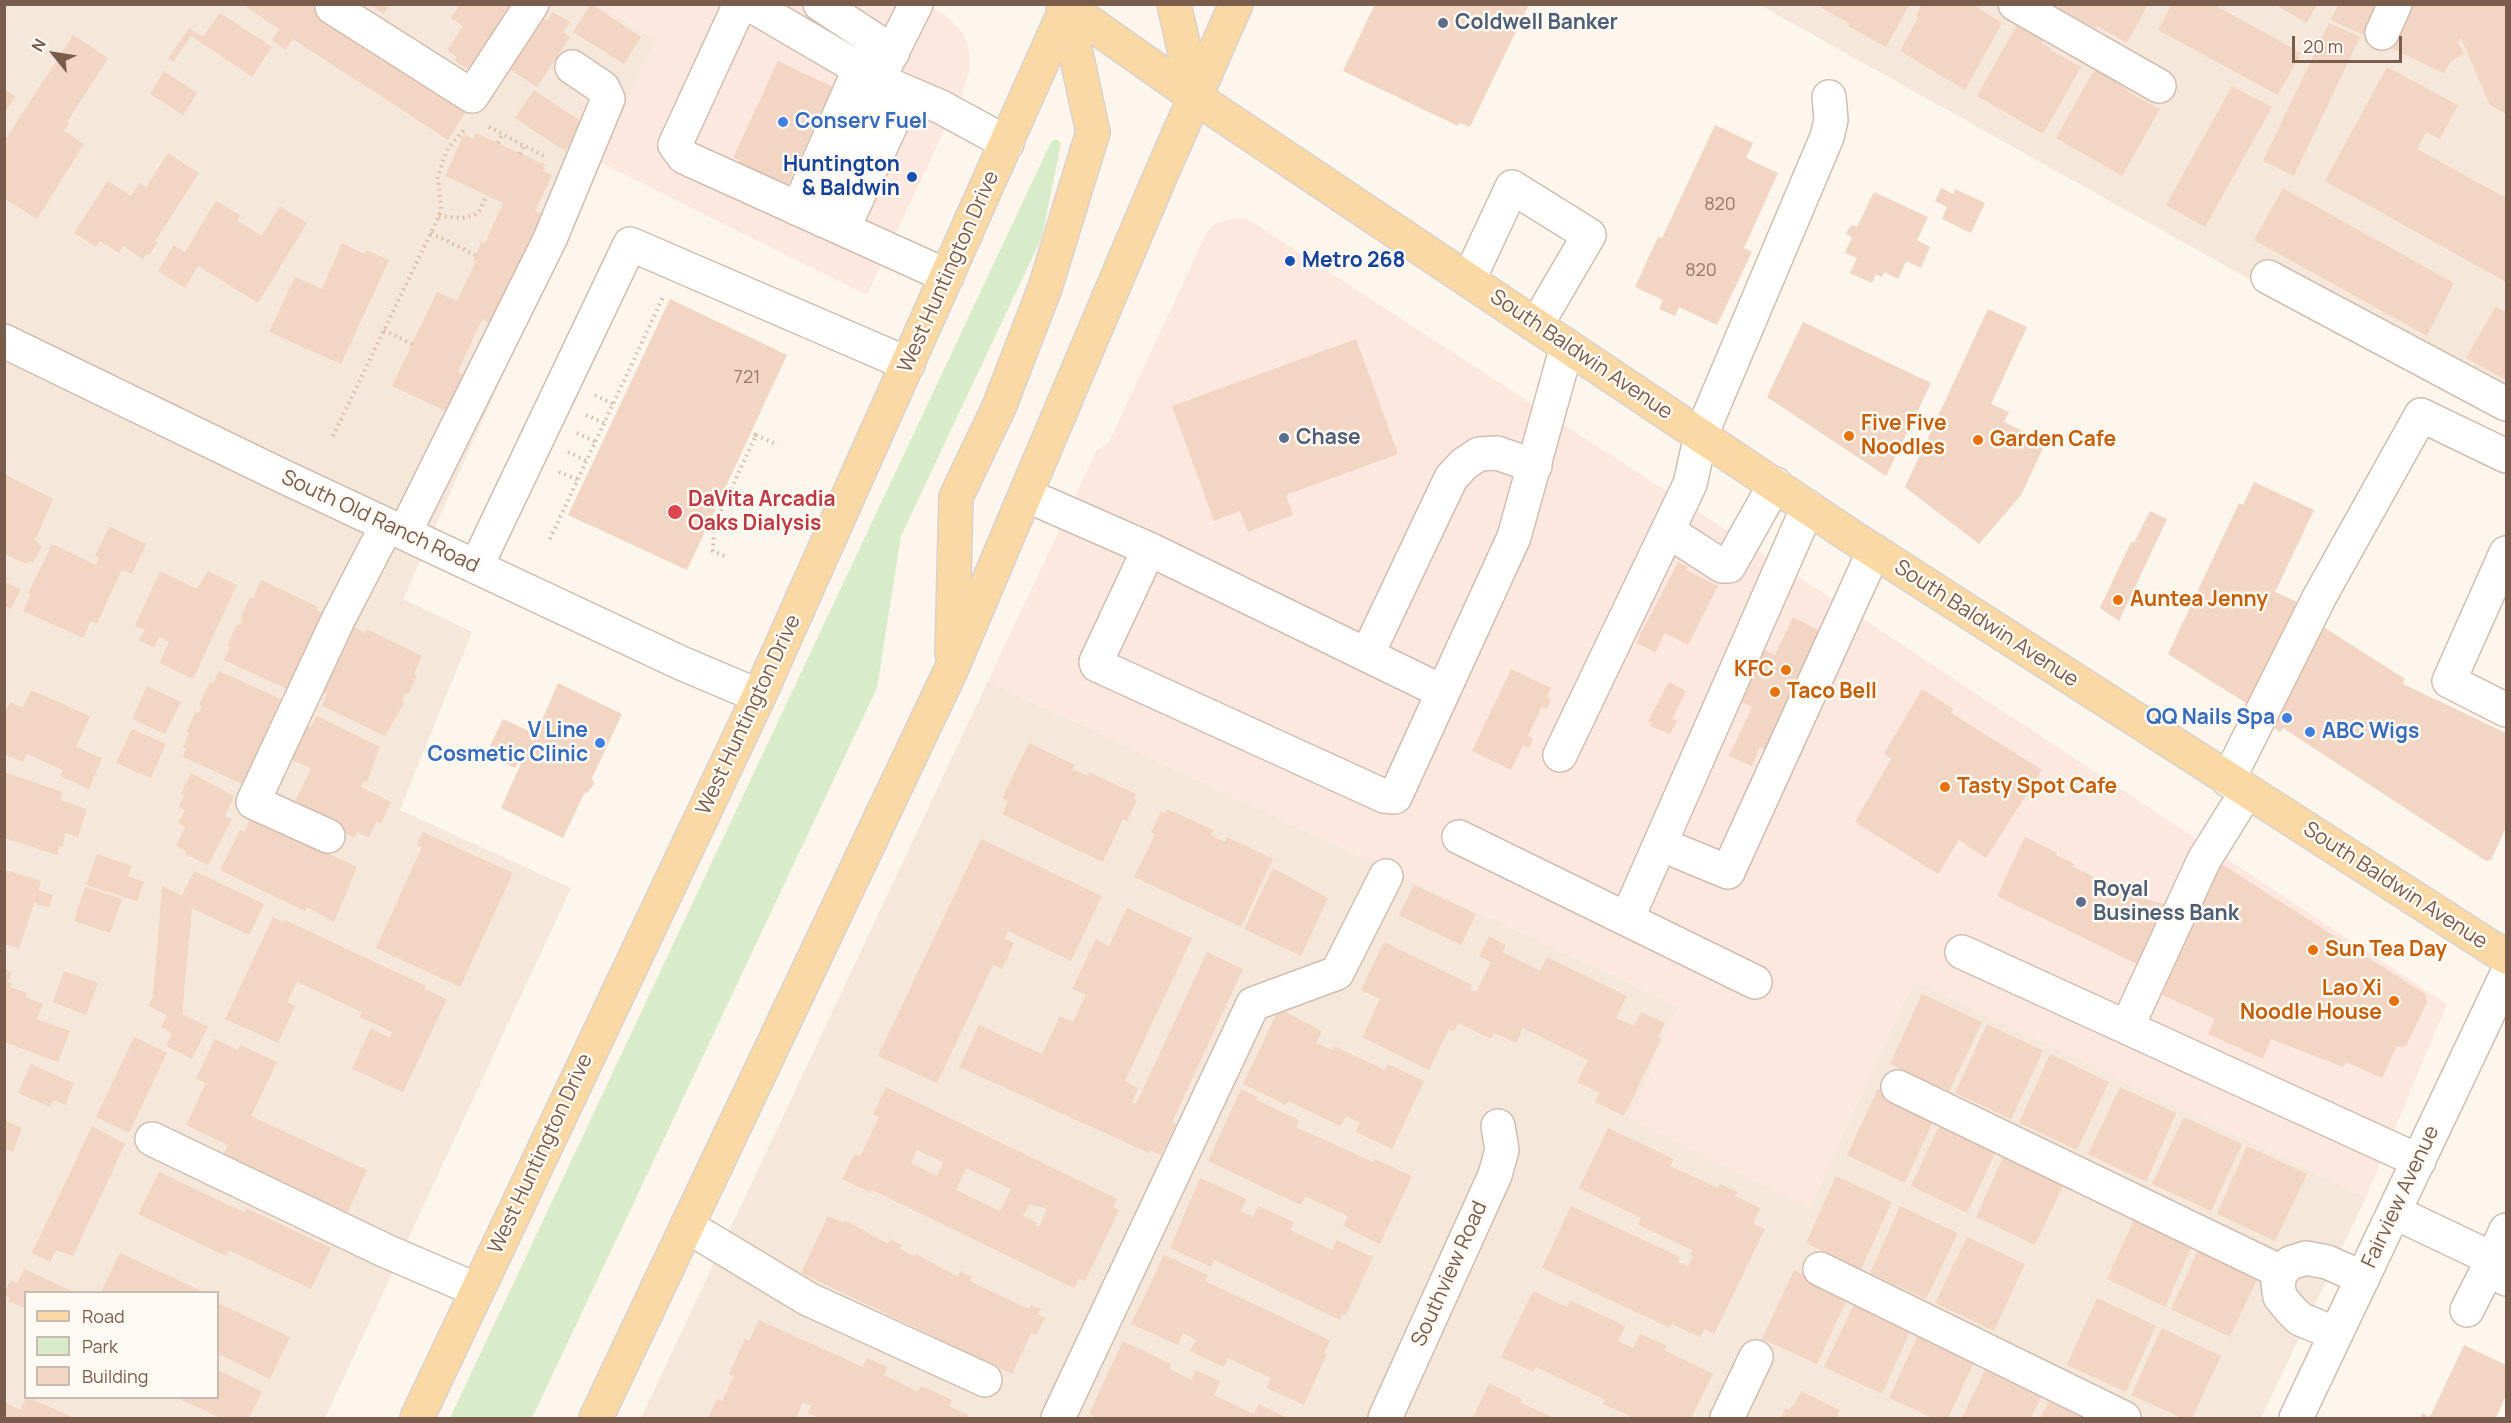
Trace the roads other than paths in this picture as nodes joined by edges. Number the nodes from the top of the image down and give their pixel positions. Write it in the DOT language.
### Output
graph roads {
  1 [pos="334,4"];
  2 [pos="532,4"];
  3 [pos="740,4"];
  4 [pos="749,4"];
  5 [pos="820,4"];
  6 [pos="858,4"];
  7 [pos="1174,4"];
  8 [pos="1236,4"];
  9 [pos="2015,4"];
  10 [pos="1060,5"];
  11 [pos="891,59"];
  12 [pos="572,67"];
  13 [pos="2159,86"];
  14 [pos="1195,96"];
  15 [pos="1829,97"];
  16 [pos="1006,143"];
  17 [pos="821,219"];
  18 [pos="947,276"];
  19 [pos="2268,276"];
  20 [pos="1470,280"];
  21 [pos="1537,324"];
  22 [pos="4,341"];
  23 [pos="1568,346"];
  24 [pos="908,364"];
  25 [pos="2506,404"];
  26 [pos="1701,435"];
  27 [pos="2506,456"];
  28 [pos="1535,466"];
  29 [pos="1774,484"];
  30 [pos="1026,495"];
  31 [pos="1808,507"];
  32 [pos="396,528"];
  33 [pos="1668,531"];
  34 [pos="1149,549"];
  35 [pos="1874,550"];
  36 [pos="2506,553"];
  37 [pos="476,567"];
  38 [pos="1367,655"];
  39 [pos="951,670"];
  40 [pos="1443,692"];
  41 [pos="759,696"];
  42 [pos="2506,710"];
  43 [pos="1560,755"];
  44 [pos="2238,786"];
  45 [pos="328,836"];
  46 [pos="1458,837"];
  47 [pos="1660,843"];
  48 [pos="1386,876"];
  49 [pos="1627,919"];
  50 [pos="1962,952"];
  51 [pos="2506,957"];
  52 [pos="2506,976"];
  53 [pos="1755,982"];
  54 [pos="2127,1027"];
  55 [pos="1898,1087"];
  56 [pos="1498,1126"];
  57 [pos="152,1140"];
  58 [pos="2419,1161"];
  59 [pos="2394,1212"];
  60 [pos="687,1226"];
  61 [pos="2506,1230"];
  62 [pos="1820,1269"];
  63 [pos="2500,1269"];
  64 [pos="2281,1272"];
  65 [pos="2363,1278"];
  66 [pos="477,1290"];
  67 [pos="2467,1310"];
  68 [pos="2336,1334"];
  69 [pos="1756,1357"];
  70 [pos="985,1380"];
  71 [pos="417,1419"];
  72 [pos="596,1419"];
  73 [pos="1058,1419"];
  74 [pos="1385,1419"];
  75 [pos="1727,1419"];
  76 [pos="2124,1419"];
  77 [pos="2295,1419"];
  1 -- 2 [label="street"];
  3 -- 17 [label="street"];
  4 -- 11 [label="street"];
  5 -- 11 [label="street"];
  6 -- 11 [label="street"];
  7 -- 14 [label="main road"];
  8 -- 14 [label="main road"];
  9 -- 13 [label="street"];
  10 -- 14 [label="main road, South Baldwin Avenue"];
  10 -- 16 [label="main road, West Huntington Drive"];
  10 -- 39 [label="main road"];
  11 -- 16 [label="street"];
  11 -- 17 [label="street"];
  11 -- 17 [label="street"];
  12 -- 32 [label="street"];
  14 -- 20 [label="main road, South Baldwin Avenue"];
  14 -- 30 [label="main road"];
  15 -- 26 [label="street"];
  16 -- 18 [label="main road, West Huntington Drive"];
  17 -- 18 [label="street"];
  18 -- 24 [label="main road, West Huntington Drive"];
  19 -- 25 [label="street"];
  20 -- 21 [label="main road, South Baldwin Avenue"];
  20 -- 21 [label="street"];
  21 -- 23 [label="main road, South Baldwin Avenue"];
  22 -- 32 [label="street, South Old Ranch Road"];
  23 -- 26 [label="main road, South Baldwin Avenue"];
  23 -- 28 [label="street"];
  24 -- 37 [label="street"];
  24 -- 41 [label="main road, West Huntington Drive"];
  26 -- 29 [label="main road, South Baldwin Avenue"];
  26 -- 33 [label="street"];
  27 -- 44 [label="street"];
  28 -- 38 [label="street"];
  28 -- 40 [label="street"];
  29 -- 31 [label="main road, South Baldwin Avenue"];
  29 -- 33 [label="street"];
  30 -- 34 [label="street"];
  30 -- 39 [label="main road"];
  31 -- 35 [label="main road, South Baldwin Avenue"];
  31 -- 47 [label="street"];
  32 -- 37 [label="street, South Old Ranch Road"];
  32 -- 45 [label="street"];
  33 -- 43 [label="street"];
  34 -- 38 [label="street"];
  34 -- 40 [label="street"];
  35 -- 44 [label="main road, South Baldwin Avenue"];
  35 -- 47 [label="street"];
  36 -- 42 [label="street"];
  37 -- 41 [label="street, South Old Ranch Road"];
  38 -- 40 [label="street"];
  39 -- 60 [label="main road"];
  41 -- 66 [label="main road, West Huntington Drive"];
  44 -- 51 [label="main road, South Baldwin Avenue"];
  44 -- 54 [label="street"];
  46 -- 49 [label="street"];
  47 -- 49 [label="street"];
  48 -- 73 [label="street"];
  49 -- 53 [label="street"];
  50 -- 54 [label="street"];
  52 -- 58 [label="street, Fairview Avenue"];
  54 -- 58 [label="street"];
  55 -- 64 [label="street"];
  56 -- 74 [label="street, Southview Road"];
  57 -- 66 [label="street"];
  58 -- 59 [label="street, Fairview Avenue"];
  59 -- 63 [label="street"];
  59 -- 65 [label="street, Fairview Avenue"];
  60 -- 70 [label="street"];
  60 -- 72 [label="main road"];
  61 -- 63 [label="street"];
  62 -- 76 [label="street"];
  63 -- 67 [label="street"];
  64 -- 65 [label="street"];
  64 -- 68 [label="street"];
  65 -- 68 [label="street, Fairview Avenue"];
  66 -- 71 [label="main road, West Huntington Drive"];
  68 -- 77 [label="street, Fairview Avenue"];
  69 -- 75 [label="street"];
}
